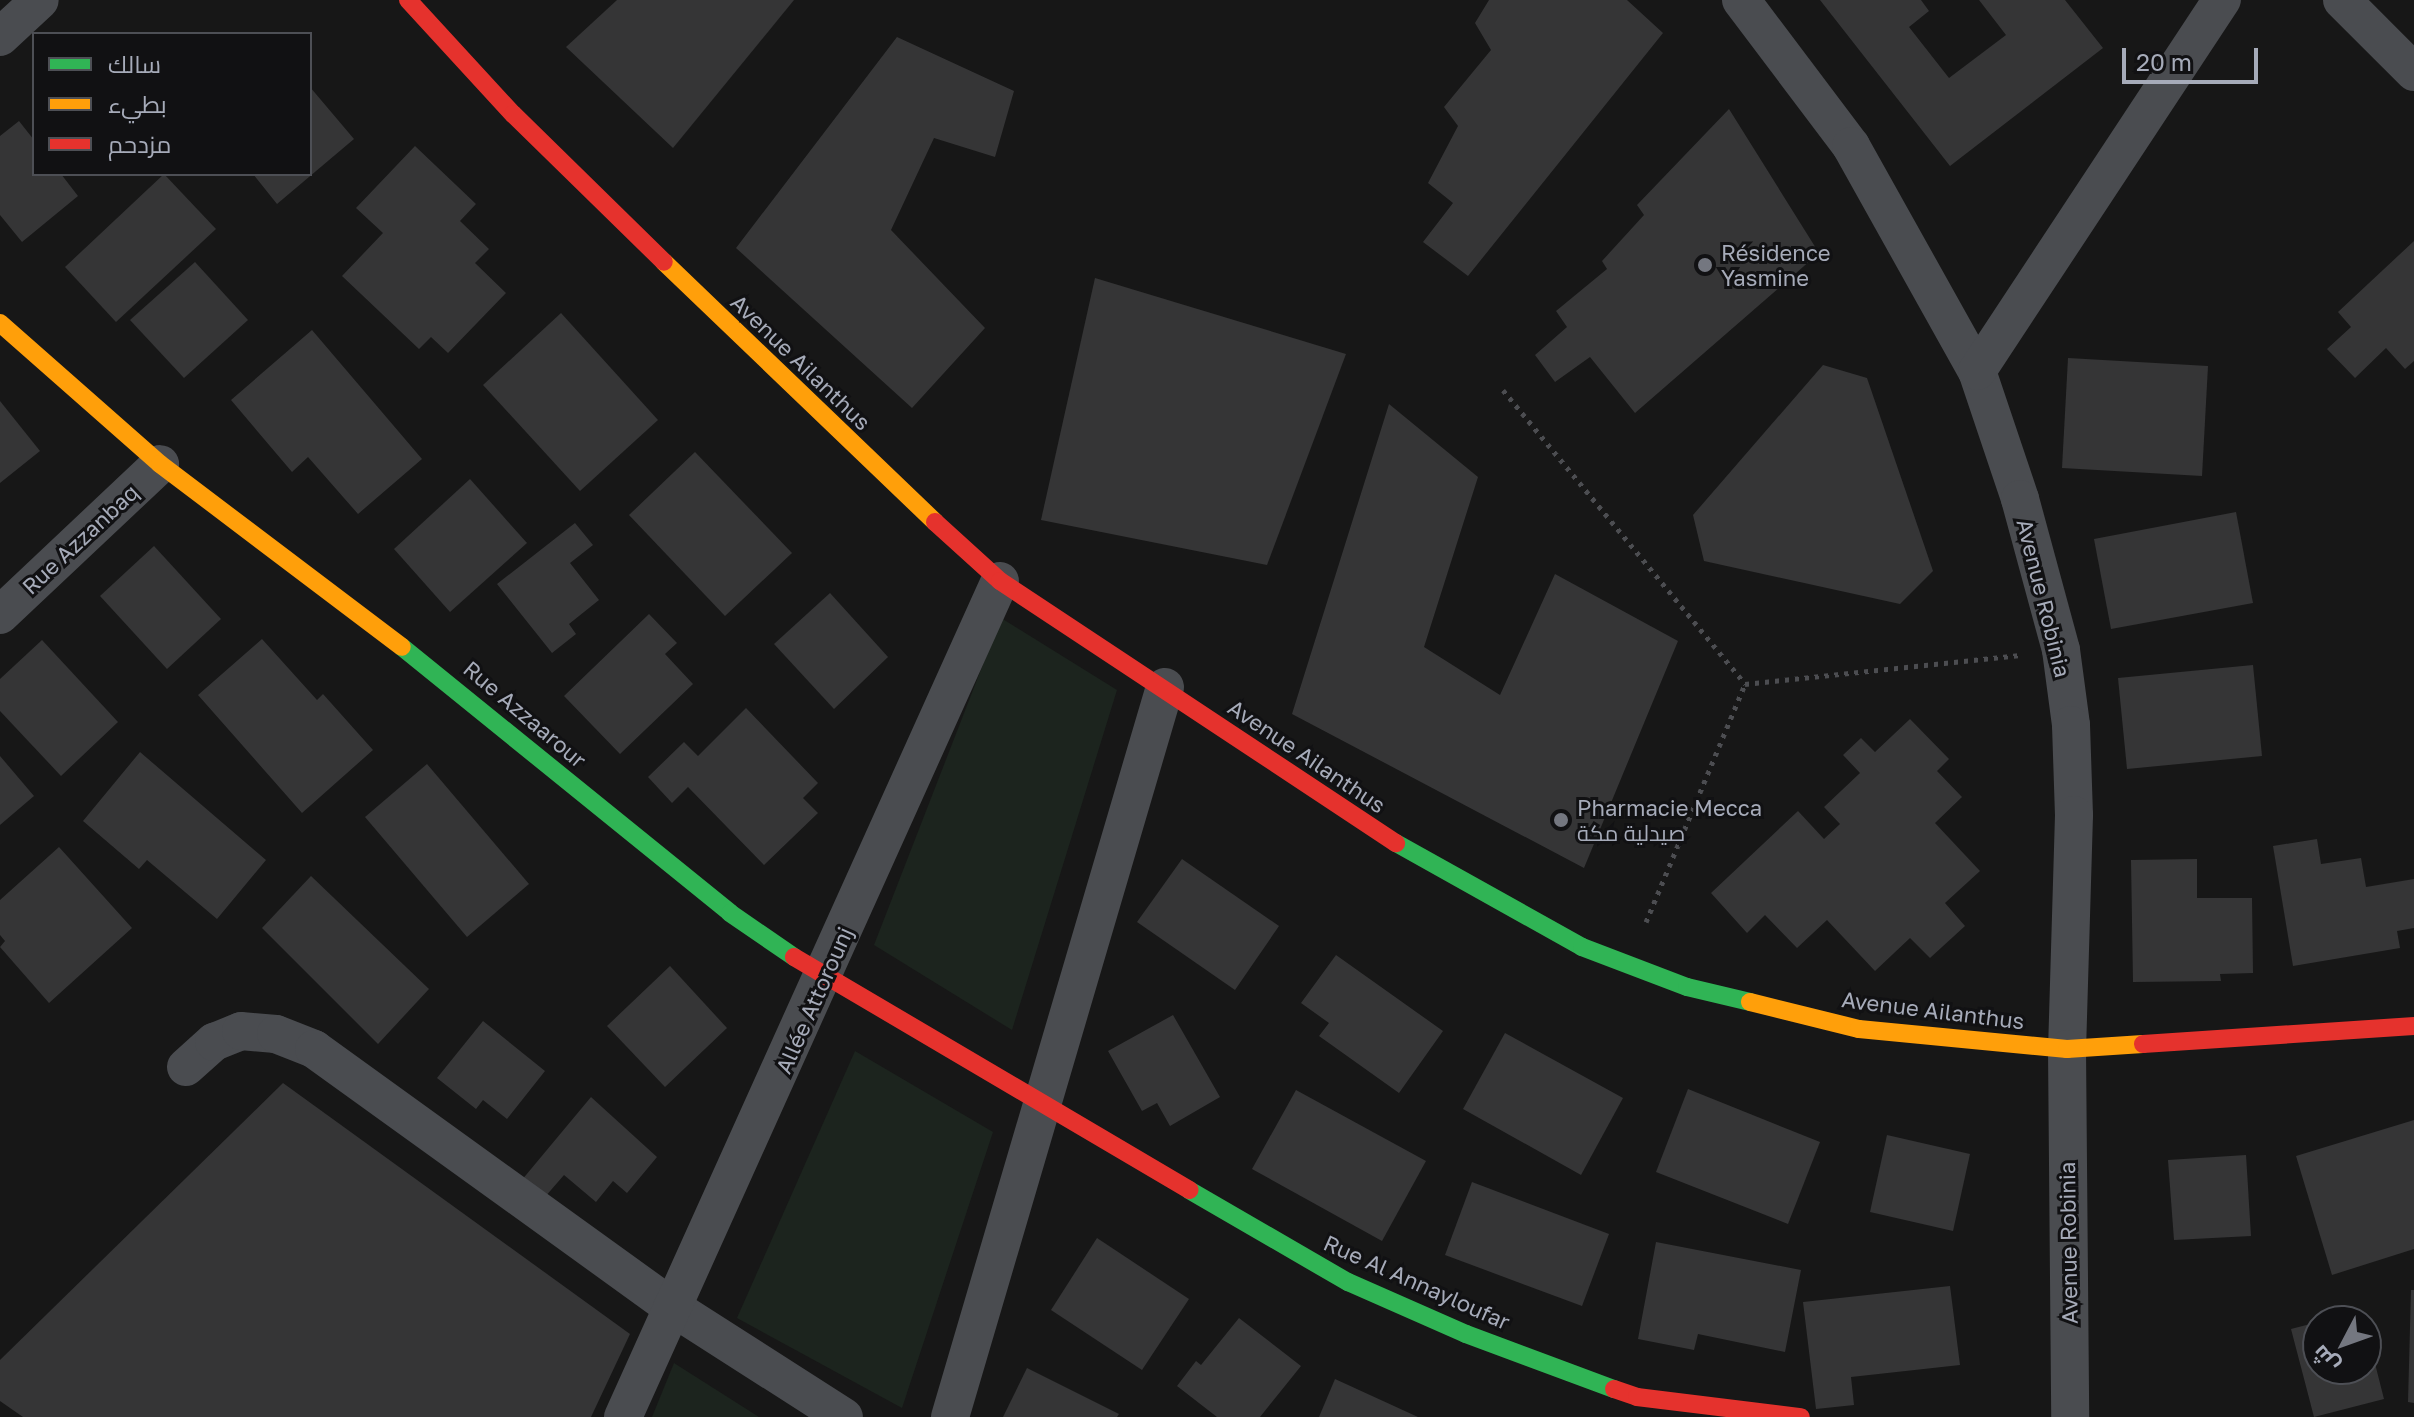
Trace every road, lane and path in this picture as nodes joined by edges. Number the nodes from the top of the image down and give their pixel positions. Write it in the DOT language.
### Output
graph roads {
  1 [pos="40,0"];
  2 [pos="408,0"];
  3 [pos="1741,0"];
  4 [pos="2222,0"];
  5 [pos="2342,0"];
  6 [pos="0,37"];
  7 [pos="2414,72"];
  8 [pos="0,323"];
  9 [pos="1977,371"];
  10 [pos="1503,390"];
  11 [pos="160,464"];
  12 [pos="1000,581"];
  13 [pos="0,615"];
  14 [pos="2061,650"];
  15 [pos="1745,684"];
  16 [pos="1165,687"];
  17 [pos="1628,965"];
  18 [pos="824,978"];
  19 [pos="2414,1026"];
  20 [pos="2067,1049"];
  21 [pos="186,1067"];
  22 [pos="1043,1109"];
  23 [pos="672,1307"];
  24 [pos="1637,1407"];
  25 [pos="623,1417"];
  26 [pos="844,1417"];
  27 [pos="950,1417"];
  28 [pos="1801,1417"];
  29 [pos="2070,1417"];
  1 -- 6 [label="street"];
  2 -- 12 [label="street, Avenue Ailanthus"];
  3 -- 9 [label="street, Avenue Robinia"];
  4 -- 9 [label="street"];
  5 -- 7 [label="street"];
  8 -- 11 [label="street, Rue Azzaarour"];
  9 -- 14 [label="street, Avenue Robinia"];
  10 -- 15 [label="path"];
  11 -- 13 [label="street, Rue Azzanbaq"];
  11 -- 18 [label="street, Rue Azzaarour"];
  12 -- 16 [label="street, Avenue Ailanthus"];
  12 -- 18 [label="street, Allée Attorounj"];
  14 -- 15 [label="path"];
  14 -- 20 [label="street, Avenue Robinia"];
  15 -- 17 [label="path"];
  16 -- 17 [label="street, Avenue Ailanthus"];
  16 -- 22 [label="street"];
  17 -- 20 [label="street, Avenue Ailanthus"];
  18 -- 22 [label="street, Rue Azzaarour"];
  18 -- 23 [label="street, Allée Attorounj"];
  19 -- 20 [label="street, Avenue Ailanthus"];
  20 -- 29 [label="street, Avenue Robinia"];
  21 -- 23 [label="street"];
  22 -- 24 [label="street, Rue Al Annayloufar"];
  22 -- 27 [label="street"];
  23 -- 25 [label="street, Allée Attorounj"];
  23 -- 26 [label="street"];
  24 -- 28 [label="street, Rue Al Annayloufar"];
}
